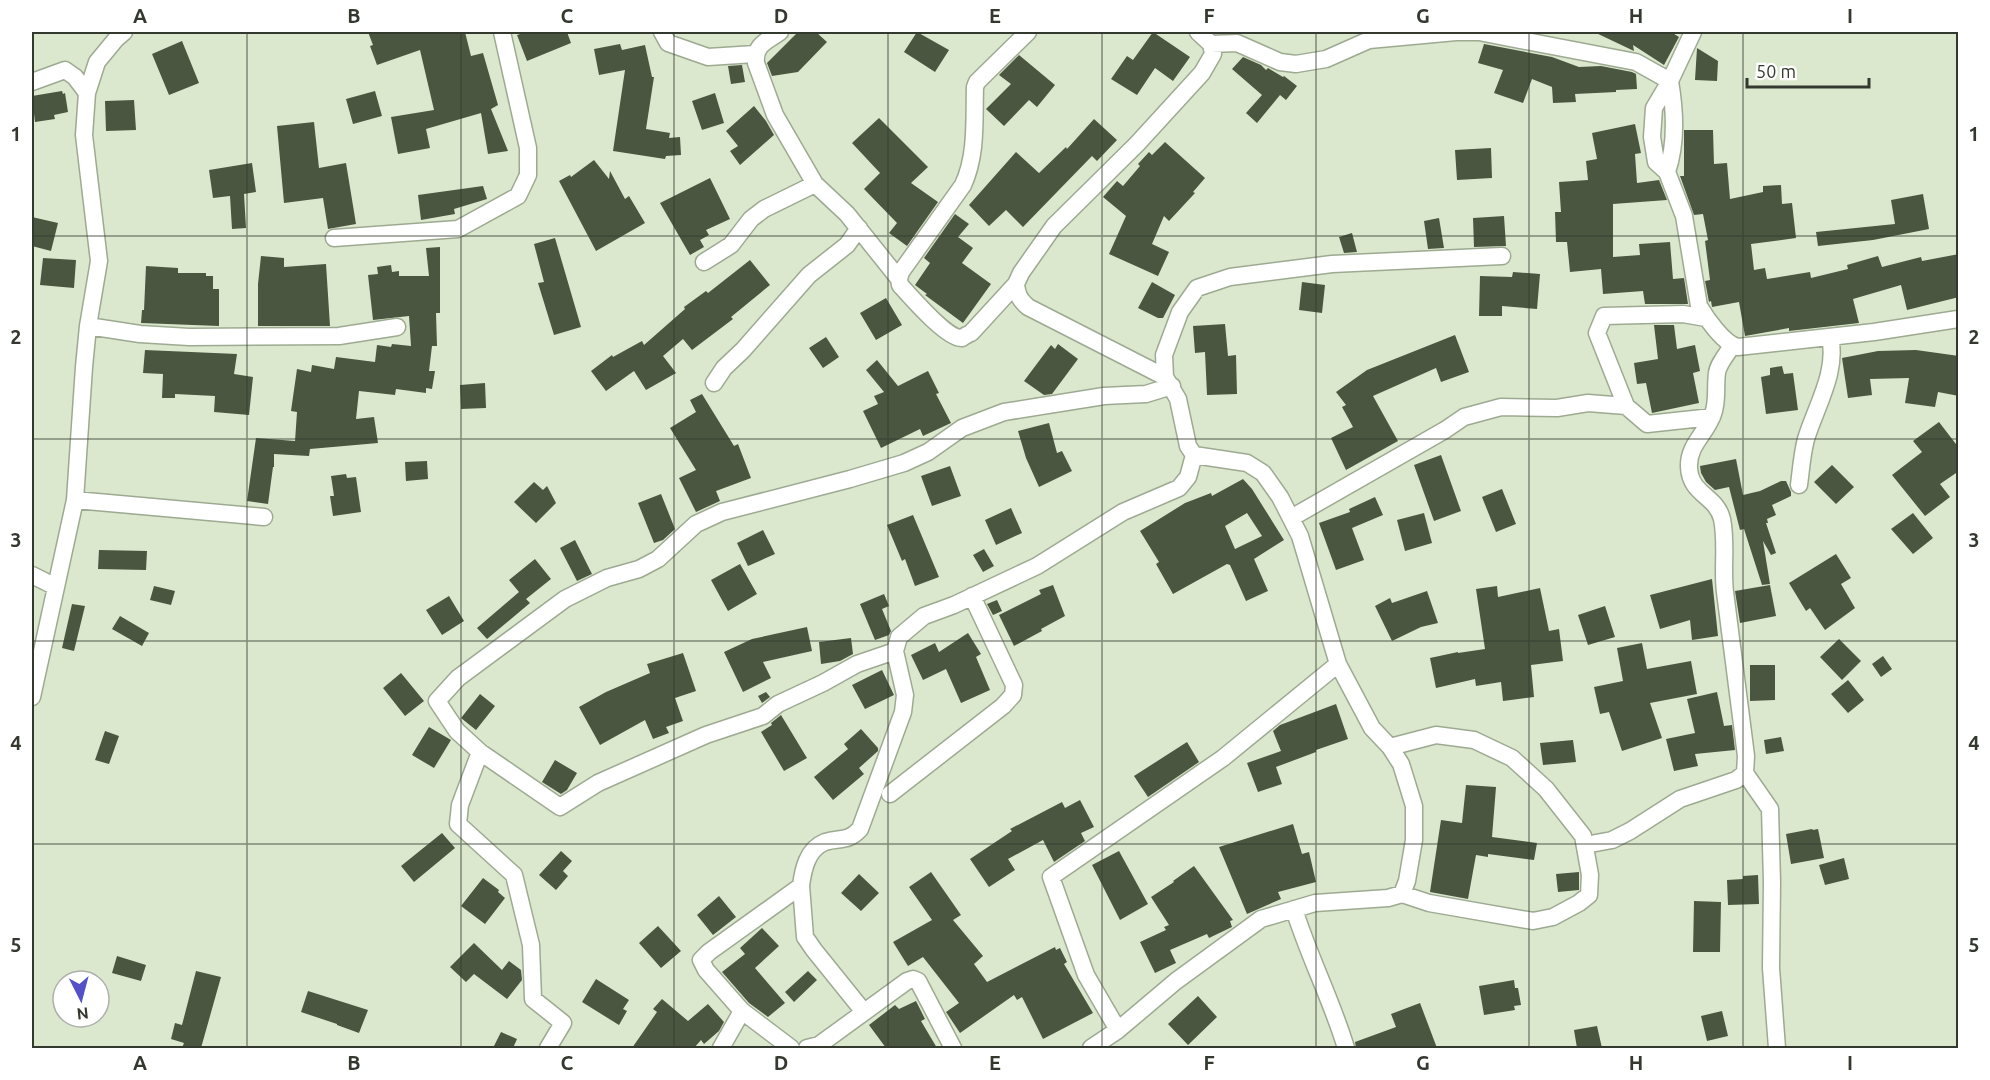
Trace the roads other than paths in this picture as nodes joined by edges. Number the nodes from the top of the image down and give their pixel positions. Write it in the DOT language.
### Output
graph roads {
  1 [pos="124,32"];
  2 [pos="502,32"];
  3 [pos="662,32"];
  4 [pos="780,32"];
  5 [pos="1028,32"];
  6 [pos="1198,32"];
  7 [pos="1693,32"];
  8 [pos="1211,44"];
  9 [pos="755,54"];
  10 [pos="1670,81"];
  11 [pos="32,82"];
  12 [pos="87,93"];
  13 [pos="815,184"];
  14 [pos="859,228"];
  15 [pos="334,238"];
  16 [pos="1502,256"];
  17 [pos="704,262"];
  18 [pos="899,279"];
  19 [pos="1016,284"];
  20 [pos="1706,318"];
  21 [pos="1959,319"];
  22 [pos="88,326"];
  23 [pos="397,327"];
  24 [pos="1830,337"];
  25 [pos="1732,345"];
  26 [pos="1168,382"];
  27 [pos="714,383"];
  28 [pos="1626,406"];
  29 [pos="1712,417"];
  30 [pos="1194,455"];
  31 [pos="1799,485"];
  32 [pos="75,500"];
  33 [pos="264,517"];
  34 [pos="1291,518"];
  35 [pos="32,575"];
  36 [pos="56,587"];
  37 [pos="972,596"];
  38 [pos="895,651"];
  39 [pos="1338,664"];
  40 [pos="32,697"];
  41 [pos="1390,747"];
  42 [pos="480,752"];
  43 [pos="1745,773"];
  44 [pos="890,794"];
  45 [pos="1585,845"];
  46 [pos="801,886"];
  47 [pos="1402,894"];
  48 [pos="1294,909"];
  49 [pos="742,1011"];
  50 [pos="864,1012"];
  51 [pos="1118,1030"];
  52 [pos="549,1048"];
  53 [pos="721,1048"];
  54 [pos="791,1048"];
  55 [pos="807,1048"];
  56 [pos="953,1048"];
  57 [pos="1091,1048"];
  58 [pos="1346,1048"];
  59 [pos="1777,1048"];
  1 -- 12 [label="street"];
  2 -- 15 [label="street"];
  3 -- 9 [label="street"];
  4 -- 9 [label="street"];
  5 -- 18 [label="street"];
  6 -- 8 [label="street"];
  7 -- 10 [label="street"];
  8 -- 10 [label="street"];
  8 -- 19 [label="street"];
  9 -- 13 [label="street"];
  10 -- 20 [label="street"];
  11 -- 12 [label="street"];
  12 -- 22 [label="street"];
  13 -- 14 [label="street"];
  13 -- 17 [label="street"];
  14 -- 18 [label="street"];
  14 -- 27 [label="street"];
  16 -- 26 [label="street"];
  18 -- 19 [label="street"];
  19 -- 26 [label="street"];
  20 -- 25 [label="street"];
  20 -- 28 [label="street"];
  21 -- 24 [label="street"];
  22 -- 23 [label="street"];
  22 -- 32 [label="street"];
  24 -- 25 [label="street"];
  24 -- 31 [label="street"];
  25 -- 29 [label="street"];
  26 -- 30 [label="street"];
  26 -- 42 [label="street"];
  28 -- 29 [label="street"];
  28 -- 34 [label="street"];
  29 -- 43 [label="street"];
  30 -- 34 [label="street"];
  30 -- 37 [label="street"];
  32 -- 33 [label="street"];
  32 -- 36 [label="street"];
  34 -- 39 [label="street"];
  35 -- 36 [label="street"];
  36 -- 40 [label="street"];
  37 -- 38 [label="street"];
  37 -- 44 [label="street"];
  38 -- 42 [label="street"];
  38 -- 46 [label="street"];
  39 -- 41 [label="street"];
  39 -- 51 [label="street"];
  41 -- 45 [label="street"];
  41 -- 47 [label="street"];
  42 -- 52 [label="street"];
  43 -- 45 [label="street"];
  43 -- 59 [label="street"];
  45 -- 47 [label="street"];
  46 -- 49 [label="street"];
  46 -- 50 [label="street"];
  47 -- 48 [label="street"];
  48 -- 51 [label="street"];
  48 -- 58 [label="street"];
  49 -- 53 [label="street"];
  49 -- 54 [label="street"];
  50 -- 55 [label="street"];
  50 -- 56 [label="street"];
  51 -- 57 [label="street"];
}
